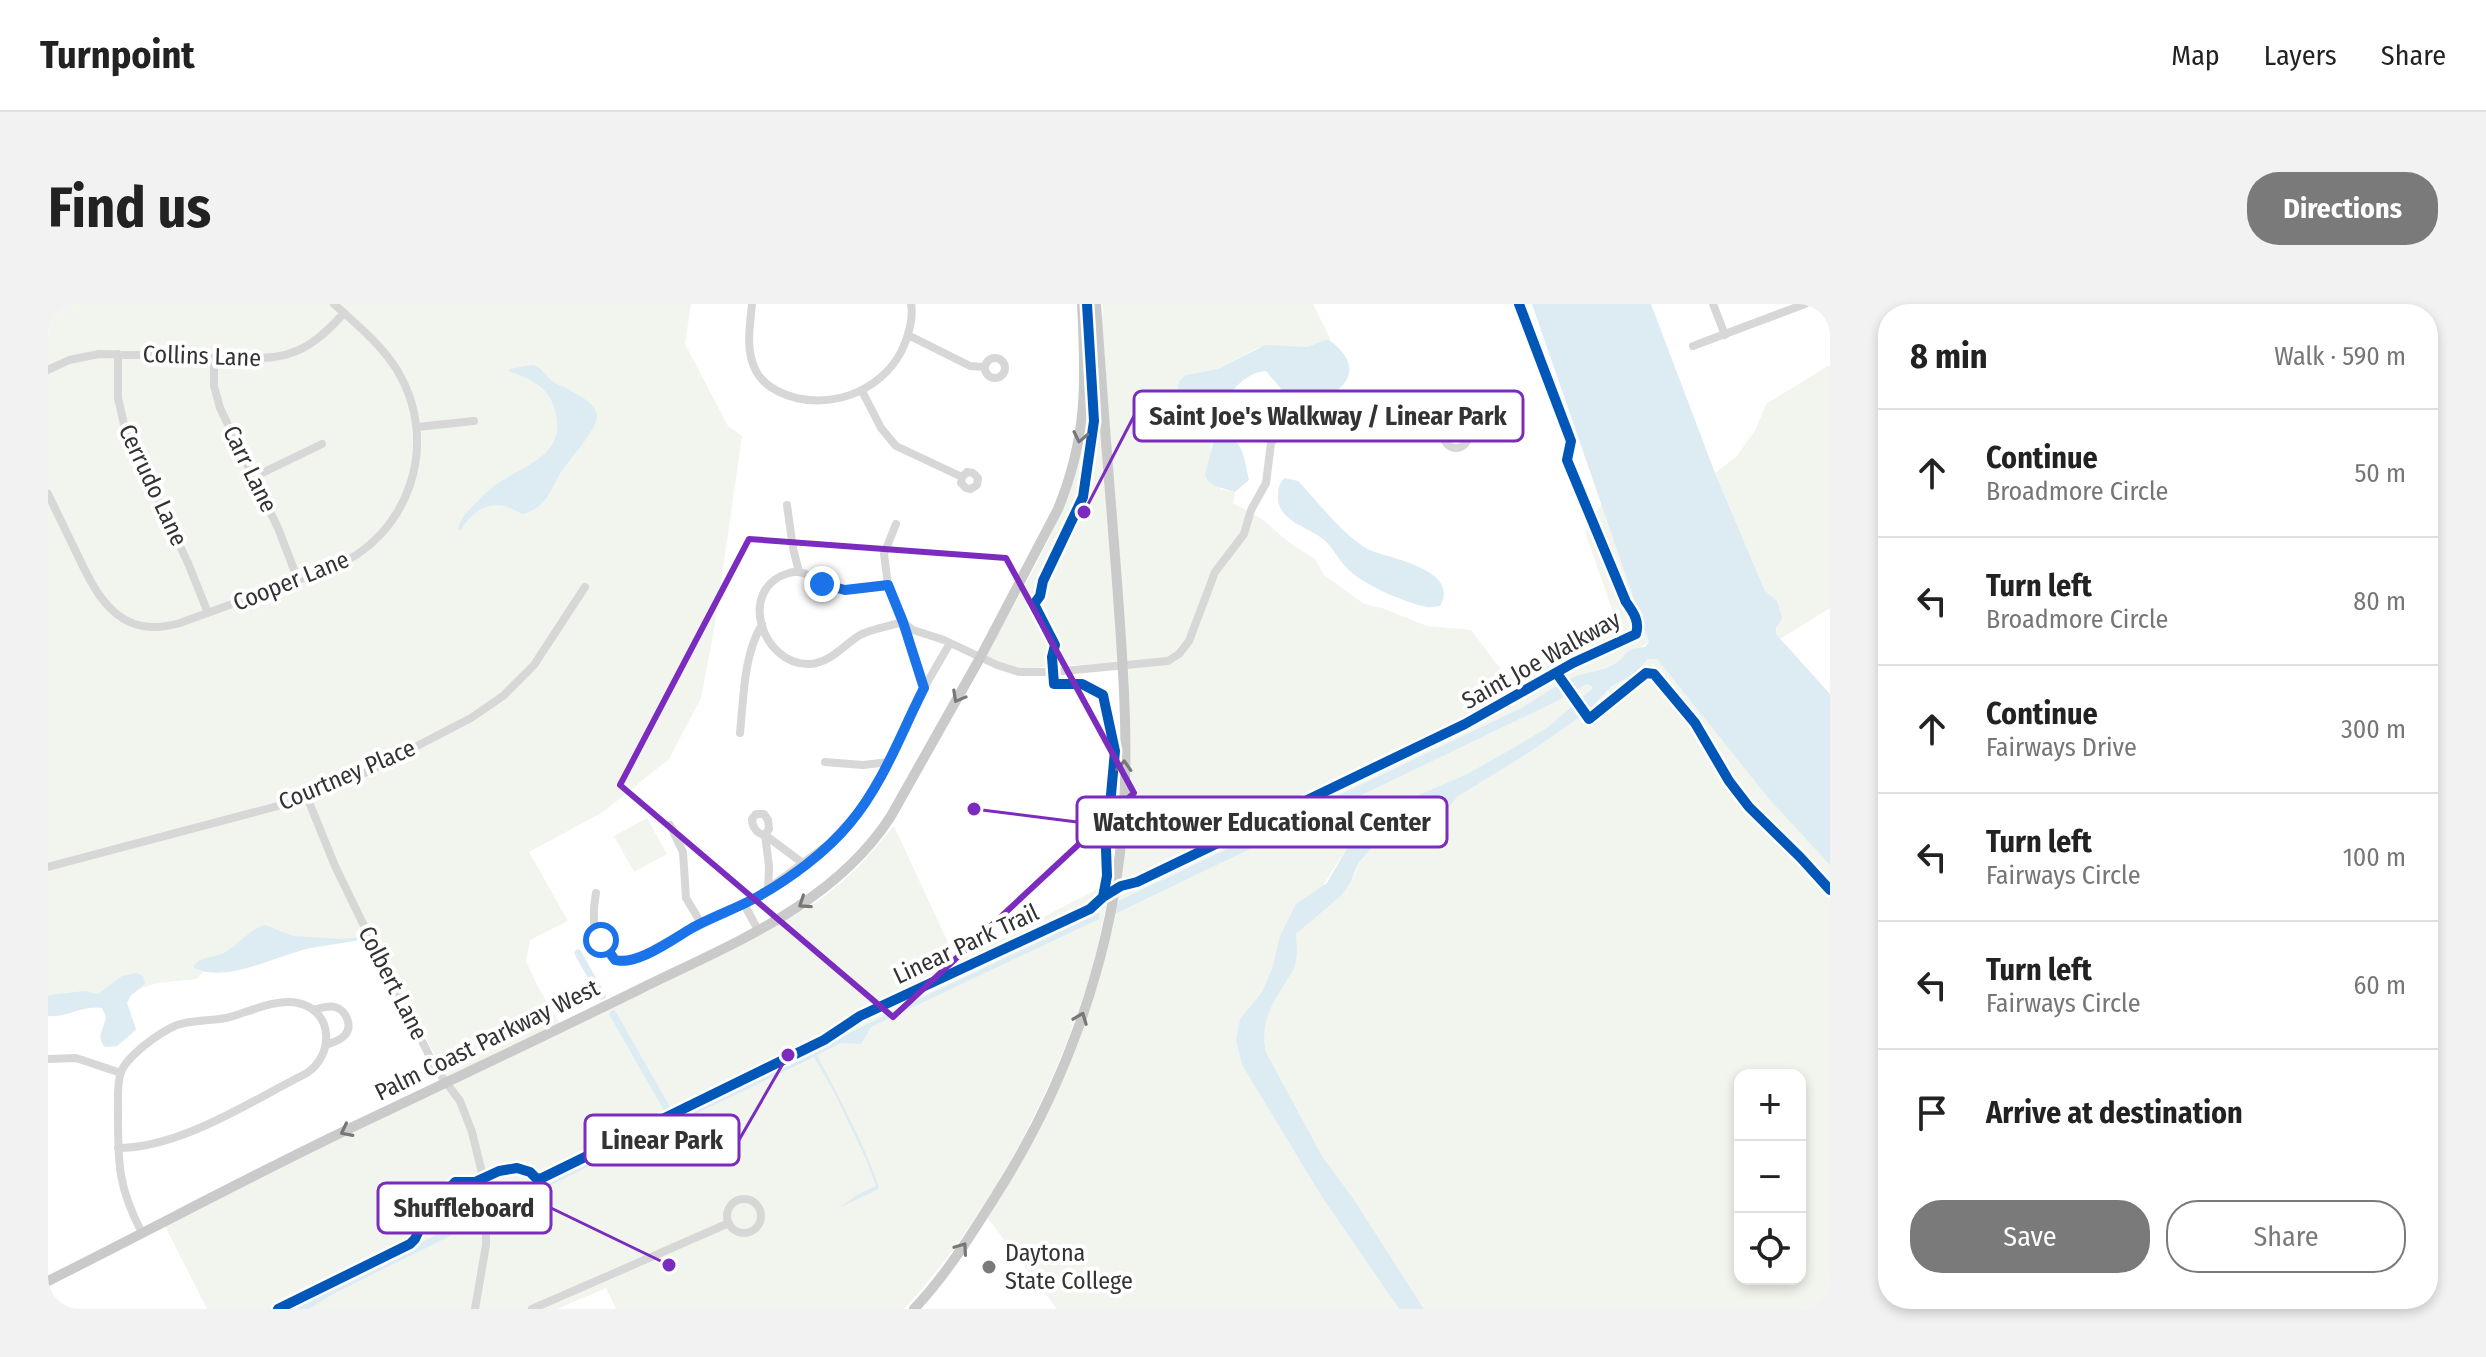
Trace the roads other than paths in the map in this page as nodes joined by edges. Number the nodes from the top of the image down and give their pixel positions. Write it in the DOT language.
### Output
graph roads {
  1 [pos="334,304"];
  2 [pos="752,304"];
  3 [pos="919,304"];
  4 [pos="1082,304"];
  5 [pos="1096,304"];
  6 [pos="1713,304"];
  7 [pos="1805,304"];
  8 [pos="912,308"];
  9 [pos="344,313"];
  10 [pos="908,335"];
  11 [pos="1725,335"];
  12 [pos="1693,346"];
  13 [pos="118,354"];
  14 [pos="214,357"];
  15 [pos="984,367"];
  16 [pos="48,370"];
  17 [pos="862,391"];
  18 [pos="474,421"];
  19 [pos="417,427"];
  20 [pos="1444,432"];
  21 [pos="322,444"];
  22 [pos="254,477"];
  23 [pos="962,477"];
  24 [pos="48,494"];
  25 [pos="787,505"];
  26 [pos="896,524"];
  27 [pos="799,572"];
  28 [pos="298,580"];
  29 [pos="888,585"];
  30 [pos="585,587"];
  31 [pos="208,613"];
  32 [pos="903,622"];
  33 [pos="762,624"];
  34 [pos="950,643"];
  35 [pos="980,658"];
  36 [pos="1123,666"];
  37 [pos="924,688"];
  38 [pos="740,733"];
  39 [pos="825,762"];
  40 [pos="889,762"];
  41 [pos="307,797"];
  42 [pos="670,825"];
  43 [pos="804,864"];
  44 [pos="48,867"];
  45 [pos="768,891"];
  46 [pos="596,893"];
  47 [pos="744,904"];
  48 [pos="701,923"];
  49 [pos="758,930"];
  50 [pos="314,1010"];
  51 [pos="326,1045"];
  52 [pos="48,1059"];
  53 [pos="121,1073"];
  54 [pos="448,1083"];
  55 [pos="118,1148"];
  56 [pos="729,1223"];
  57 [pos="142,1233"];
  58 [pos="48,1281"];
  59 [pos="475,1309"];
  60 [pos="532,1309"];
  61 [pos="914,1309"];
  1 -- 9 [label="street, Cooper Lane"];
  2 -- 17 [label="street"];
  3 -- 8 [label="street"];
  4 -- 35 [label="main road, Palm Coast Parkway West, one-way"];
  5 -- 36 [label="main road"];
  6 -- 11 [label="street"];
  7 -- 11 [label="street"];
  8 -- 10 [label="street"];
  9 -- 14 [label="street, Collins Lane"];
  9 -- 19 [label="street, Cooper Lane"];
  10 -- 15 [label="street"];
  10 -- 17 [label="street"];
  11 -- 12 [label="street"];
  13 -- 14 [label="street, Collins Lane"];
  13 -- 16 [label="street, Collins Lane"];
  13 -- 31 [label="street, Cerrudo Lane"];
  14 -- 22 [label="street, Carr Lane"];
  17 -- 23 [label="street"];
  18 -- 19 [label="street"];
  19 -- 28 [label="street, Cooper Lane"];
  20 -- 36 [label="street"];
  21 -- 22 [label="street"];
  22 -- 28 [label="street, Carr Lane"];
  24 -- 31 [label="street, Cooper Lane"];
  25 -- 27 [label="street"];
  26 -- 29 [label="street"];
  27 -- 29 [label="street"];
  27 -- 33 [label="street"];
  28 -- 31 [label="street, Cooper Lane"];
  29 -- 32 [label="street"];
  30 -- 41 [label="street, Courtney Place"];
  32 -- 33 [label="street"];
  32 -- 34 [label="street"];
  32 -- 37 [label="street"];
  33 -- 38 [label="street"];
  34 -- 35 [label="street"];
  34 -- 37 [label="street"];
  35 -- 36 [label="street"];
  35 -- 49 [label="main road, Palm Coast Parkway West, one-way"];
  61 -- 36 [label="main road, one-way"];
  37 -- 40 [label="street"];
  39 -- 40 [label="street"];
  40 -- 43 [label="street"];
  41 -- 44 [label="street, Courtney Place"];
  41 -- 54 [label="street, Colbert Lane"];
  42 -- 48 [label="street"];
  43 -- 45 [label="street"];
  43 -- 45 [label="street"];
  45 -- 47 [label="street"];
  46 -- 48 [label="street"];
  47 -- 48 [label="street"];
  47 -- 49 [label="street"];
  49 -- 54 [label="main road, Palm Coast Parkway West"];
  50 -- 51 [label="street"];
  50 -- 51 [label="street"];
  50 -- 53 [label="street"];
  51 -- 55 [label="street"];
  52 -- 53 [label="street"];
  53 -- 55 [label="street"];
  54 -- 57 [label="main road, Palm Coast Parkway West, one-way"];
  54 -- 59 [label="street, Colbert Lane"];
  55 -- 57 [label="street"];
  56 -- 56 [label="street"];
  56 -- 60 [label="street"];
  57 -- 58 [label="main road, Palm Coast Parkway West"];
}
